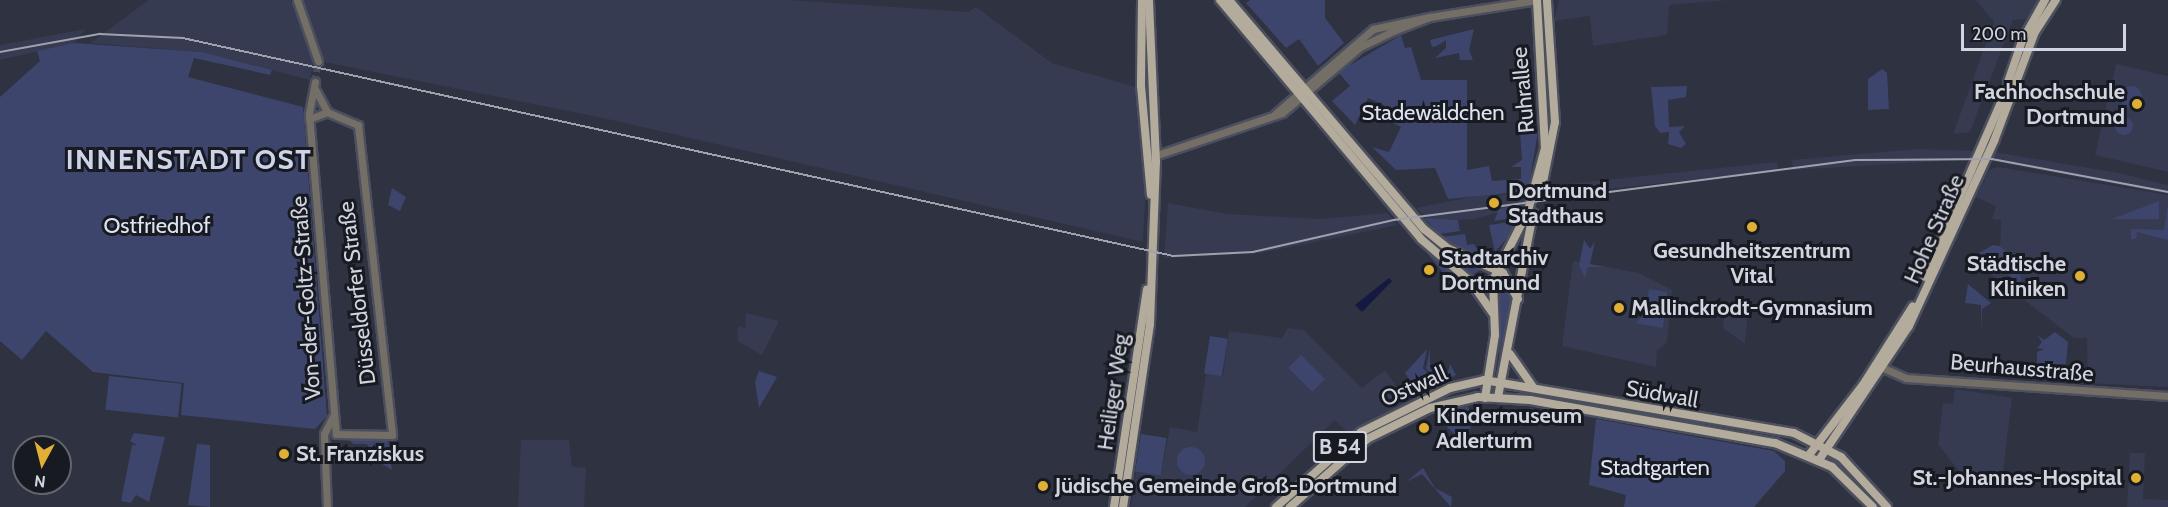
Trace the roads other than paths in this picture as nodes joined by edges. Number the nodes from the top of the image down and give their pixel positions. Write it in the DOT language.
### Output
graph roads {
  1 [pos="297,0"];
  2 [pos="1142,0"];
  3 [pos="1149,0"];
  4 [pos="1220,0"];
  5 [pos="1229,0"];
  6 [pos="1537,0"];
  7 [pos="1547,0"];
  8 [pos="2045,0"];
  9 [pos="2056,0"];
  10 [pos="1430,17"];
  11 [pos="1389,22"];
  12 [pos="1381,25"];
  13 [pos="1385,34"];
  14 [pos="318,61"];
  15 [pos="1303,91"];
  16 [pos="327,112"];
  17 [pos="309,119"];
  18 [pos="1152,156"];
  19 [pos="1942,242"];
  20 [pos="1497,269"];
  21 [pos="1149,283"];
  22 [pos="1518,299"];
  23 [pos="1493,313"];
  24 [pos="1509,351"];
  25 [pos="1880,367"];
  26 [pos="1489,381"];
  27 [pos="1503,381"];
  28 [pos="1535,389"];
  29 [pos="2168,396"];
  30 [pos="1485,398"];
  31 [pos="1498,398"];
  32 [pos="333,416"];
  33 [pos="336,434"];
  34 [pos="1819,443"];
  35 [pos="1827,448"];
  36 [pos="324,451"];
  37 [pos="1809,455"];
  38 [pos="1819,460"];
  39 [pos="327,507"];
  40 [pos="1114,507"];
  41 [pos="1123,507"];
  42 [pos="1276,507"];
  43 [pos="1290,507"];
  44 [pos="1873,507"];
  45 [pos="1887,507"];
  1 -- 14 [label="street"];
  2 -- 18 [label="main road, Heiliger Weg"];
  3 -- 18 [label="main road, Heiliger Weg"];
  4 -- 15 [label="main road"];
  5 -- 15 [label="main road"];
  6 -- 10 [label="street"];
  6 -- 20 [label="main road, Ruhrallee"];
  7 -- 22 [label="main road, Ruhrallee"];
  8 -- 19 [label="main road, Hohe Straße"];
  9 -- 19 [label="main road, Hohe Straße"];
  10 -- 11 [label="street"];
  10 -- 13 [label="street"];
  11 -- 12 [label="street"];
  11 -- 13 [label="street"];
  12 -- 13 [label="street"];
  12 -- 15 [label="street"];
  13 -- 15 [label="street"];
  15 -- 18 [label="street"];
  15 -- 20 [label="main road"];
  15 -- 23 [label="main road"];
  16 -- 17 [label="street"];
  16 -- 17 [label="street, Von-der-Goltz-Straße"];
  16 -- 33 [label="street, Düsseldorfer Straße"];
  17 -- 32 [label="street, Von-der-Goltz-Straße"];
  18 -- 21 [label="main road, Heiliger Weg"];
  19 -- 25 [label="main road, Hohe Straße"];
  20 -- 22 [label="main road"];
  20 -- 23 [label="main road, Ruhrallee"];
  21 -- 40 [label="main road, Heiliger Weg"];
  21 -- 41 [label="main road, Heiliger Weg"];
  22 -- 24 [label="main road, Ruhrallee"];
  23 -- 26 [label="main road, Ruhrallee"];
  24 -- 27 [label="main road, Ruhrallee"];
  24 -- 28 [label="main road"];
  25 -- 29 [label="street, Beurhausstraße"];
  25 -- 34 [label="main road, Hohe Straße"];
  25 -- 35 [label="main road, Hohe Straße"];
  26 -- 27 [label="main road, Südwall / B 54"];
  26 -- 30 [label="main road, Ruhrallee"];
  26 -- 42 [label="main road, Ostwall / B 54"];
  27 -- 28 [label="main road, Südwall / B 54"];
  27 -- 31 [label="main road, Ruhrallee"];
  28 -- 34 [label="main road, Südwall / B 54"];
  30 -- 31 [label="main road, Südwall / B 54"];
  30 -- 43 [label="main road, Ostwall / B 54"];
  31 -- 37 [label="main road, Südwall / B 54"];
  32 -- 33 [label="street, Von-der-Goltz-Straße"];
  32 -- 36 [label="street, Von-der-Goltz-Straße"];
  33 -- 36 [label="street"];
  34 -- 35 [label="main road, Südwall / B 54"];
  34 -- 37 [label="main road, Hohe Straße"];
  35 -- 38 [label="main road, Hohe Straße"];
  35 -- 45 [label="main road, B 54"];
  36 -- 39 [label="street"];
  37 -- 38 [label="main road, Südwall / B 54"];
  38 -- 44 [label="main road, B 54"];
}
